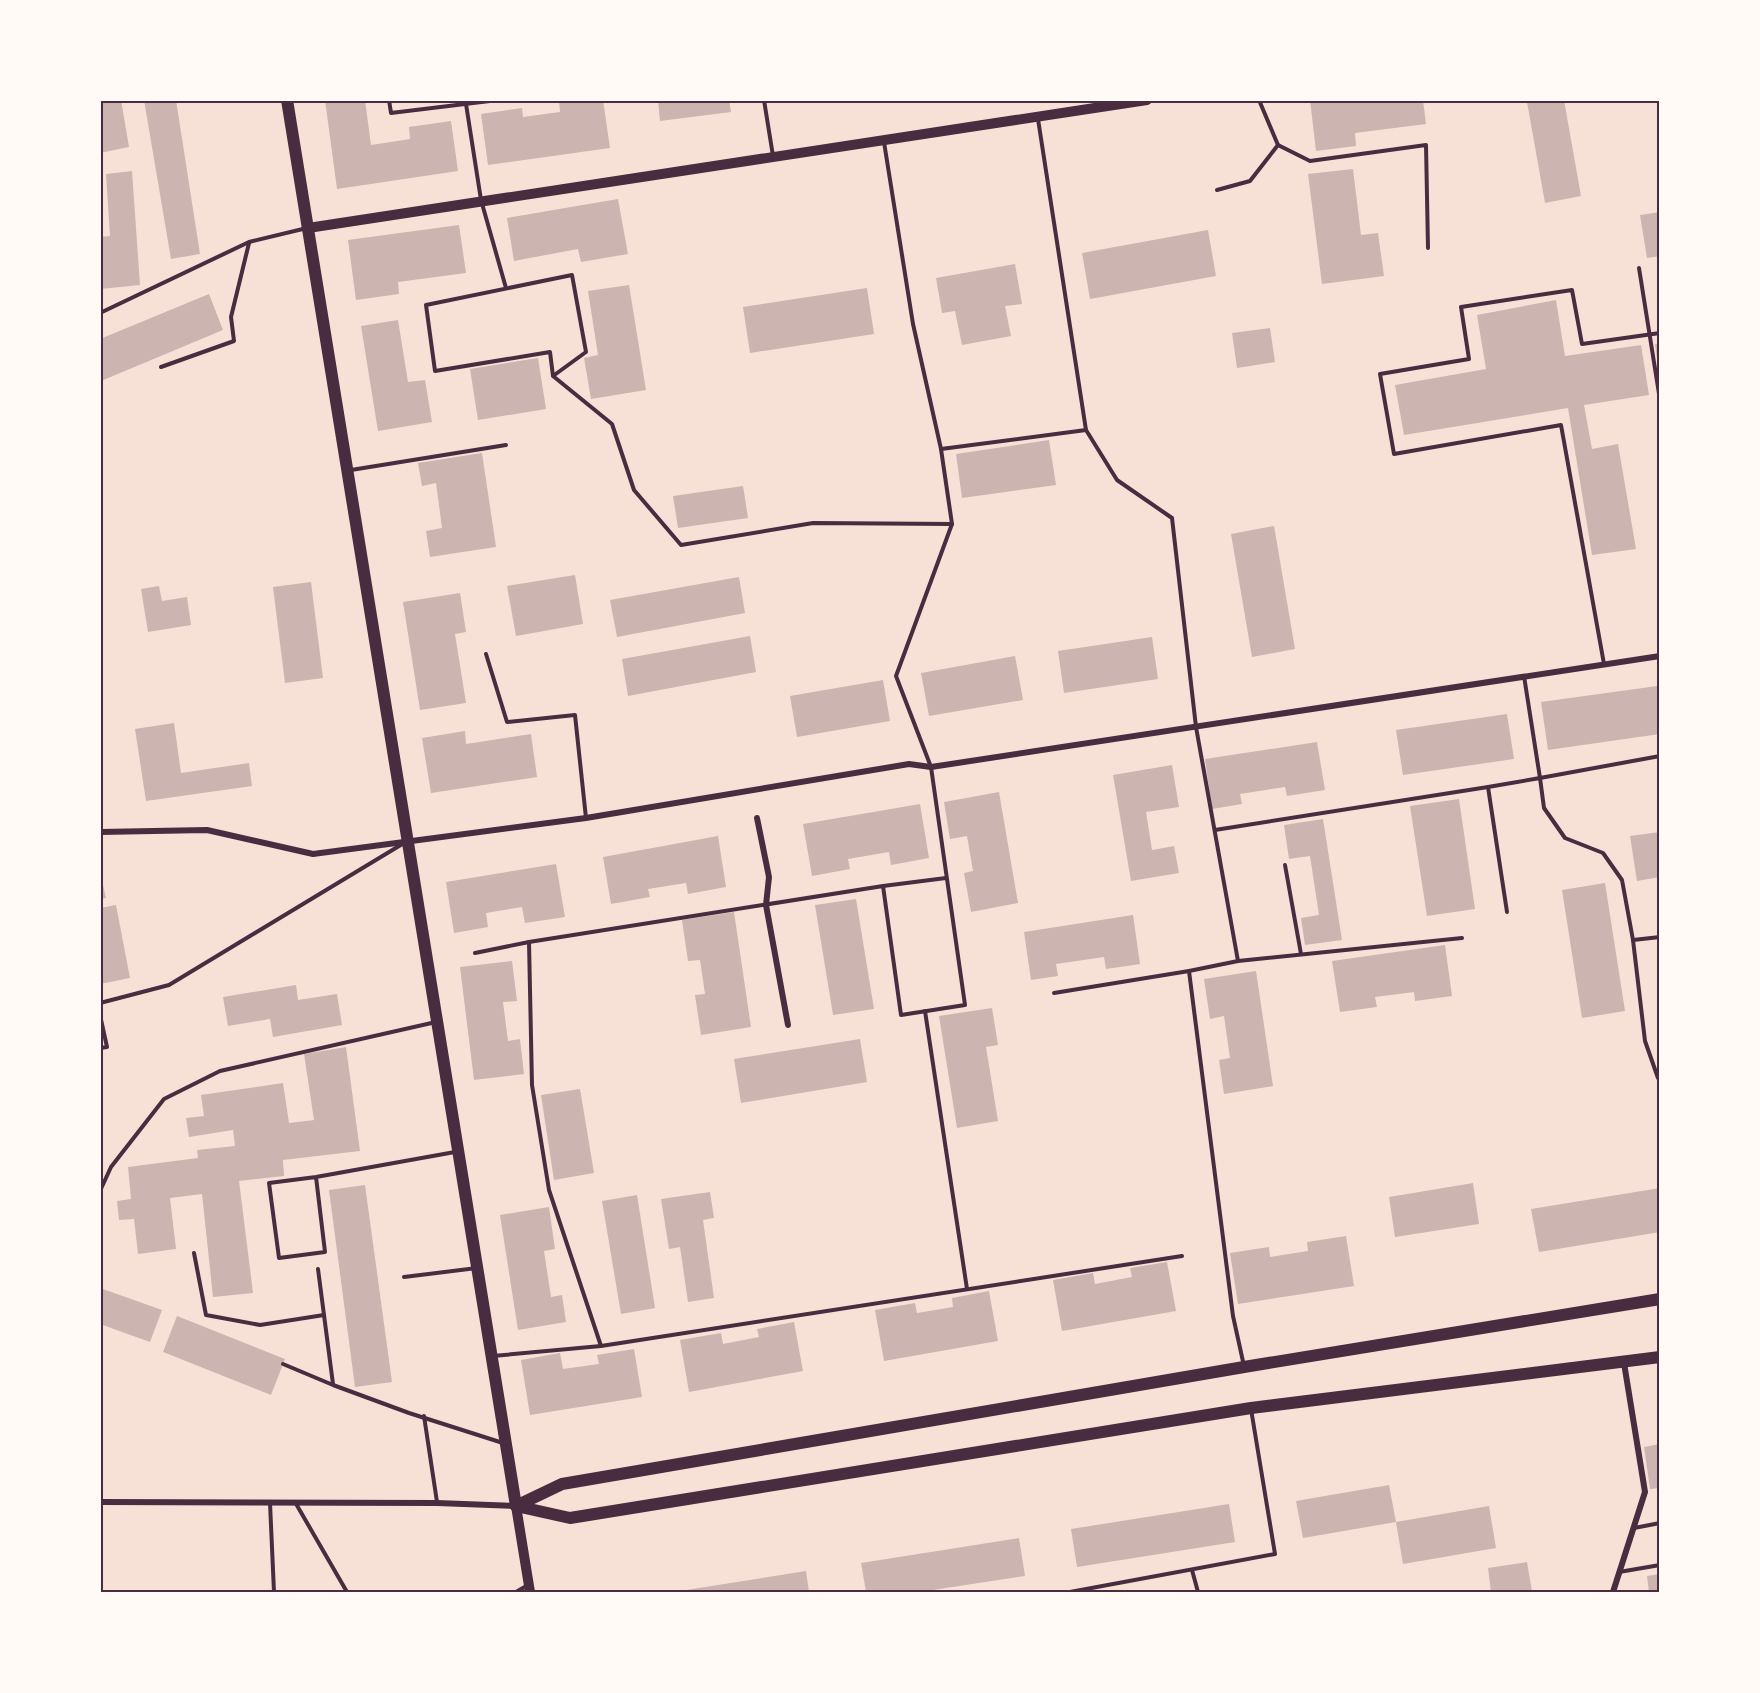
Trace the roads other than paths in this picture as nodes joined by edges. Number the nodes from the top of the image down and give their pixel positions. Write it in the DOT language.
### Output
graph roads {
  1 [pos="287,100"];
  2 [pos="389,100"];
  3 [pos="498,100"];
  4 [pos="764,100"];
  5 [pos="1147,100"];
  6 [pos="1154,100"];
  7 [pos="1259,100"];
  8 [pos="466,104"];
  9 [pos="1038,120"];
  10 [pos="884,140"];
  11 [pos="1278,145"];
  12 [pos="773,157"];
  13 [pos="1217,190"];
  14 [pos="481,200"];
  15 [pos="308,228"];
  16 [pos="249,242"];
  17 [pos="1428,248"];
  18 [pos="1639,268"];
  19 [pos="506,288"];
  20 [pos="100,313"];
  21 [pos="1659,333"];
  22 [pos="1649,335"];
  23 [pos="161,367"];
  24 [pos="553,376"];
  25 [pos="1659,400"];
  26 [pos="1086,430"];
  27 [pos="506,445"];
  28 [pos="941,449"];
  29 [pos="347,470"];
  30 [pos="952,524"];
  31 [pos="486,654"];
  32 [pos="1659,656"];
  33 [pos="1604,664"];
  34 [pos="1524,676"];
  35 [pos="1196,727"];
  36 [pos="1659,756"];
  37 [pos="931,767"];
  38 [pos="1540,778"];
  39 [pos="1488,787"];
  40 [pos="586,818"];
  41 [pos="757,818"];
  42 [pos="1215,830"];
  43 [pos="100,832"];
  44 [pos="408,841"];
  45 [pos="1285,865"];
  46 [pos="946,878"];
  47 [pos="883,886"];
  48 [pos="766,904"];
  49 [pos="1508,912"];
  50 [pos="1659,937"];
  51 [pos="1462,938"];
  52 [pos="1634,940"];
  53 [pos="529,942"];
  54 [pos="475,953"];
  55 [pos="1301,954"];
  56 [pos="1238,961"];
  57 [pos="1189,971"];
  58 [pos="1054,993"];
  59 [pos="100,1003"];
  60 [pos="925,1011"];
  61 [pos="100,1015"];
  62 [pos="437,1022"];
  63 [pos="788,1025"];
  64 [pos="100,1048"];
  65 [pos="1659,1078"];
  66 [pos="458,1151"];
  67 [pos="316,1177"];
  68 [pos="100,1191"];
  69 [pos="194,1253"];
  70 [pos="1182,1256"];
  71 [pos="477,1268"];
  72 [pos="318,1269"];
  73 [pos="404,1277"];
  74 [pos="967,1289"];
  75 [pos="1659,1299"];
  76 [pos="324,1315"];
  77 [pos="601,1346"];
  78 [pos="492,1356"];
  79 [pos="1659,1357"];
  80 [pos="1624,1363"];
  81 [pos="283,1364"];
  82 [pos="1244,1367"];
  83 [pos="333,1385"];
  84 [pos="1251,1408"];
  85 [pos="424,1416"];
  86 [pos="506,1444"];
  87 [pos="270,1502"];
  88 [pos="295,1502"];
  89 [pos="100,1503"];
  90 [pos="437,1503"];
  91 [pos="516,1506"];
  92 [pos="1659,1523"];
  93 [pos="1633,1528"];
  94 [pos="1659,1565"];
  95 [pos="1192,1570"];
  96 [pos="1619,1572"];
  97 [pos="529,1588"];
  98 [pos="274,1593"];
  99 [pos="347,1593"];
  100 [pos="516,1593"];
  101 [pos="1070,1593"];
  102 [pos="1198,1593"];
  103 [pos="1613,1593"];
  1 -- 15 [label="main road"];
  2 -- 8 [label="lane"];
  3 -- 8 [label="lane"];
  4 -- 12 [label="lane"];
  5 -- 15 [label="street"];
  6 -- 9 [label="street"];
  7 -- 11 [label="lane"];
  8 -- 14 [label="lane"];
  9 -- 10 [label="street"];
  9 -- 26 [label="lane"];
  10 -- 12 [label="street"];
  10 -- 28 [label="lane"];
  11 -- 13 [label="lane"];
  11 -- 17 [label="lane"];
  12 -- 14 [label="street"];
  14 -- 15 [label="street"];
  14 -- 19 [label="lane"];
  15 -- 16 [label="lane"];
  15 -- 29 [label="main road"];
  16 -- 20 [label="lane"];
  16 -- 23 [label="lane"];
  18 -- 22 [label="lane"];
  19 -- 24 [label="lane"];
  19 -- 24 [label="lane"];
  21 -- 22 [label="lane"];
  22 -- 25 [label="lane"];
  22 -- 33 [label="lane"];
  24 -- 30 [label="lane"];
  26 -- 28 [label="lane"];
  26 -- 35 [label="lane"];
  27 -- 29 [label="lane"];
  28 -- 30 [label="lane"];
  29 -- 44 [label="main road"];
  30 -- 37 [label="lane"];
  31 -- 40 [label="lane"];
  32 -- 33 [label="street"];
  33 -- 34 [label="street"];
  34 -- 35 [label="street"];
  34 -- 38 [label="lane"];
  35 -- 37 [label="street"];
  35 -- 42 [label="lane"];
  36 -- 38 [label="lane"];
  37 -- 40 [label="street"];
  37 -- 46 [label="lane"];
  38 -- 39 [label="lane"];
  38 -- 52 [label="lane"];
  39 -- 42 [label="lane"];
  39 -- 49 [label="lane"];
  40 -- 44 [label="street"];
  41 -- 48 [label="street"];
  42 -- 56 [label="lane"];
  43 -- 44 [label="street"];
  44 -- 59 [label="lane"];
  44 -- 62 [label="main road"];
  45 -- 55 [label="lane"];
  46 -- 47 [label="lane"];
  46 -- 60 [label="lane"];
  47 -- 48 [label="lane"];
  47 -- 60 [label="lane"];
  48 -- 53 [label="lane"];
  48 -- 63 [label="street"];
  50 -- 52 [label="lane"];
  51 -- 55 [label="lane"];
  52 -- 65 [label="lane"];
  53 -- 54 [label="lane"];
  53 -- 77 [label="lane"];
  55 -- 56 [label="lane"];
  56 -- 57 [label="lane"];
  57 -- 58 [label="lane"];
  57 -- 82 [label="lane"];
  60 -- 74 [label="lane"];
  61 -- 64 [label="lane"];
  62 -- 66 [label="main road"];
  62 -- 68 [label="lane"];
  66 -- 67 [label="lane"];
  66 -- 71 [label="main road"];
  67 -- 67 [label="lane"];
  69 -- 76 [label="lane"];
  70 -- 74 [label="lane"];
  71 -- 73 [label="lane"];
  71 -- 78 [label="main road"];
  72 -- 76 [label="lane"];
  74 -- 77 [label="lane"];
  75 -- 82 [label="main road"];
  76 -- 83 [label="lane"];
  77 -- 78 [label="lane"];
  78 -- 86 [label="main road"];
  79 -- 84 [label="main road"];
  80 -- 93 [label="street"];
  81 -- 83 [label="lane"];
  82 -- 91 [label="main road"];
  83 -- 85 [label="lane"];
  84 -- 91 [label="main road"];
  84 -- 95 [label="lane"];
  85 -- 86 [label="lane"];
  85 -- 90 [label="lane"];
  86 -- 91 [label="main road"];
  87 -- 88 [label="street"];
  87 -- 89 [label="street"];
  87 -- 98 [label="lane"];
  88 -- 90 [label="street"];
  88 -- 99 [label="lane"];
  90 -- 91 [label="street"];
  91 -- 97 [label="street"];
  92 -- 93 [label="lane"];
  93 -- 96 [label="street"];
  94 -- 96 [label="lane"];
  95 -- 101 [label="lane"];
  95 -- 102 [label="lane"];
  96 -- 103 [label="street"];
  97 -- 100 [label="lane"];
}
